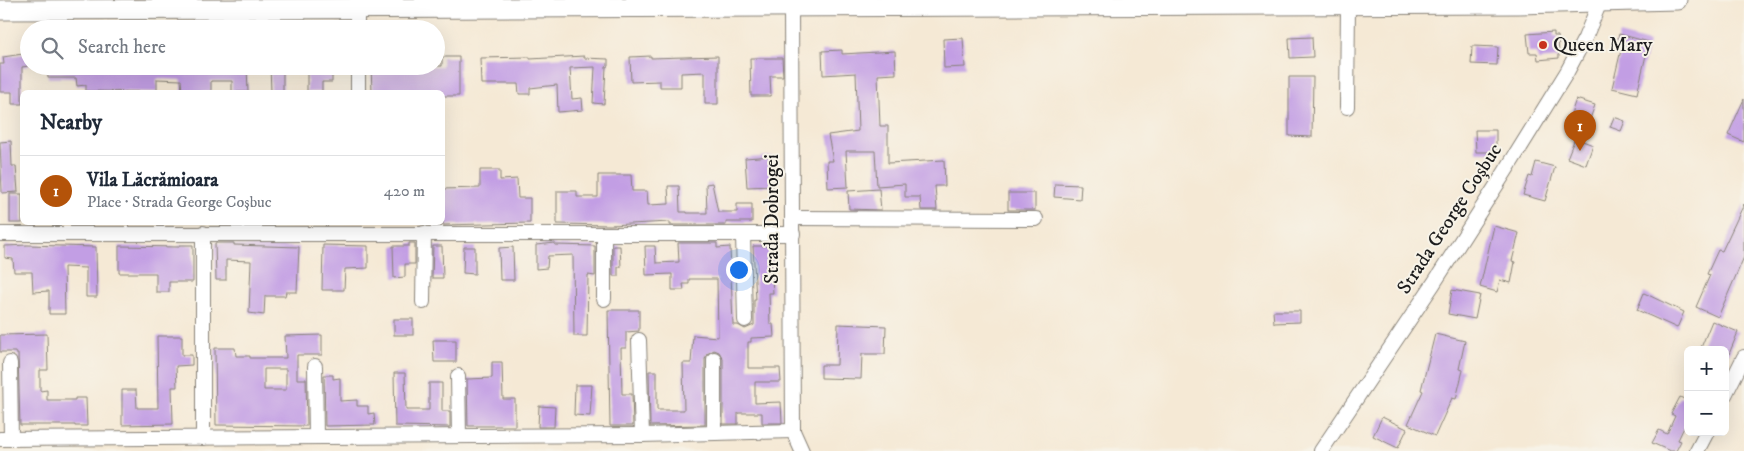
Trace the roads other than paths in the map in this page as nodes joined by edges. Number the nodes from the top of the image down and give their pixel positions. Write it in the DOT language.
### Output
graph roads {
  1 [pos="1677,0"];
  2 [pos="1600,2"];
  3 [pos="944,3"];
  4 [pos="1348,4"];
  5 [pos="357,5"];
  6 [pos="791,6"];
  7 [pos="0,10"];
  8 [pos="358,20"];
  9 [pos="358,75"];
  10 [pos="358,90"];
  11 [pos="1347,107"];
  12 [pos="792,218"];
  13 [pos="1036,219"];
  14 [pos="360,228"];
  15 [pos="203,233"];
  16 [pos="424,233"];
  17 [pos="0,234"];
  18 [pos="604,234"];
  19 [pos="743,234"];
  20 [pos="793,234"];
  21 [pos="604,299"];
  22 [pos="423,302"];
  23 [pos="745,320"];
  24 [pos="639,340"];
  25 [pos="1744,357"];
  26 [pos="714,359"];
  27 [pos="10,363"];
  28 [pos="315,366"];
  29 [pos="458,376"];
  30 [pos="1727,391"];
  31 [pos="793,431"];
  32 [pos="714,433"];
  33 [pos="642,435"];
  34 [pos="459,436"];
  35 [pos="1705,436"];
  36 [pos="5,439"];
  37 [pos="212,442"];
  38 [pos="318,442"];
  39 [pos="114,445"];
  40 [pos="802,451"];
  41 [pos="1320,451"];
  42 [pos="1697,451"];
  1 -- 2 [label="main road"];
  2 -- 4 [label="main road"];
  2 -- 41 [label="street, Strada George Coșbuc"];
  3 -- 4 [label="main road"];
  3 -- 6 [label="main road"];
  4 -- 11 [label="street"];
  5 -- 6 [label="main road"];
  5 -- 7 [label="main road"];
  5 -- 8 [label="street"];
  6 -- 12 [label="street, Strada Dobrogei"];
  9 -- 10 [label="street"];
  12 -- 13 [label="street"];
  12 -- 20 [label="street, Strada Dobrogei"];
  14 -- 15 [label="street"];
  14 -- 16 [label="street"];
  15 -- 17 [label="street"];
  15 -- 37 [label="street"];
  16 -- 18 [label="street"];
  16 -- 22 [label="street"];
  18 -- 19 [label="street"];
  18 -- 21 [label="street"];
  19 -- 20 [label="street"];
  19 -- 23 [label="street"];
  20 -- 31 [label="street, Strada Dobrogei"];
  24 -- 33 [label="street"];
  25 -- 30 [label="street"];
  26 -- 32 [label="street"];
  27 -- 36 [label="street"];
  28 -- 38 [label="street"];
  29 -- 34 [label="street"];
  31 -- 32 [label="street"];
  31 -- 40 [label="street, Strada Dobrogei"];
  32 -- 33 [label="street"];
  33 -- 34 [label="street"];
  34 -- 38 [label="street"];
  35 -- 42 [label="street"];
  36 -- 39 [label="street"];
  37 -- 38 [label="street"];
  37 -- 39 [label="street"];
}
